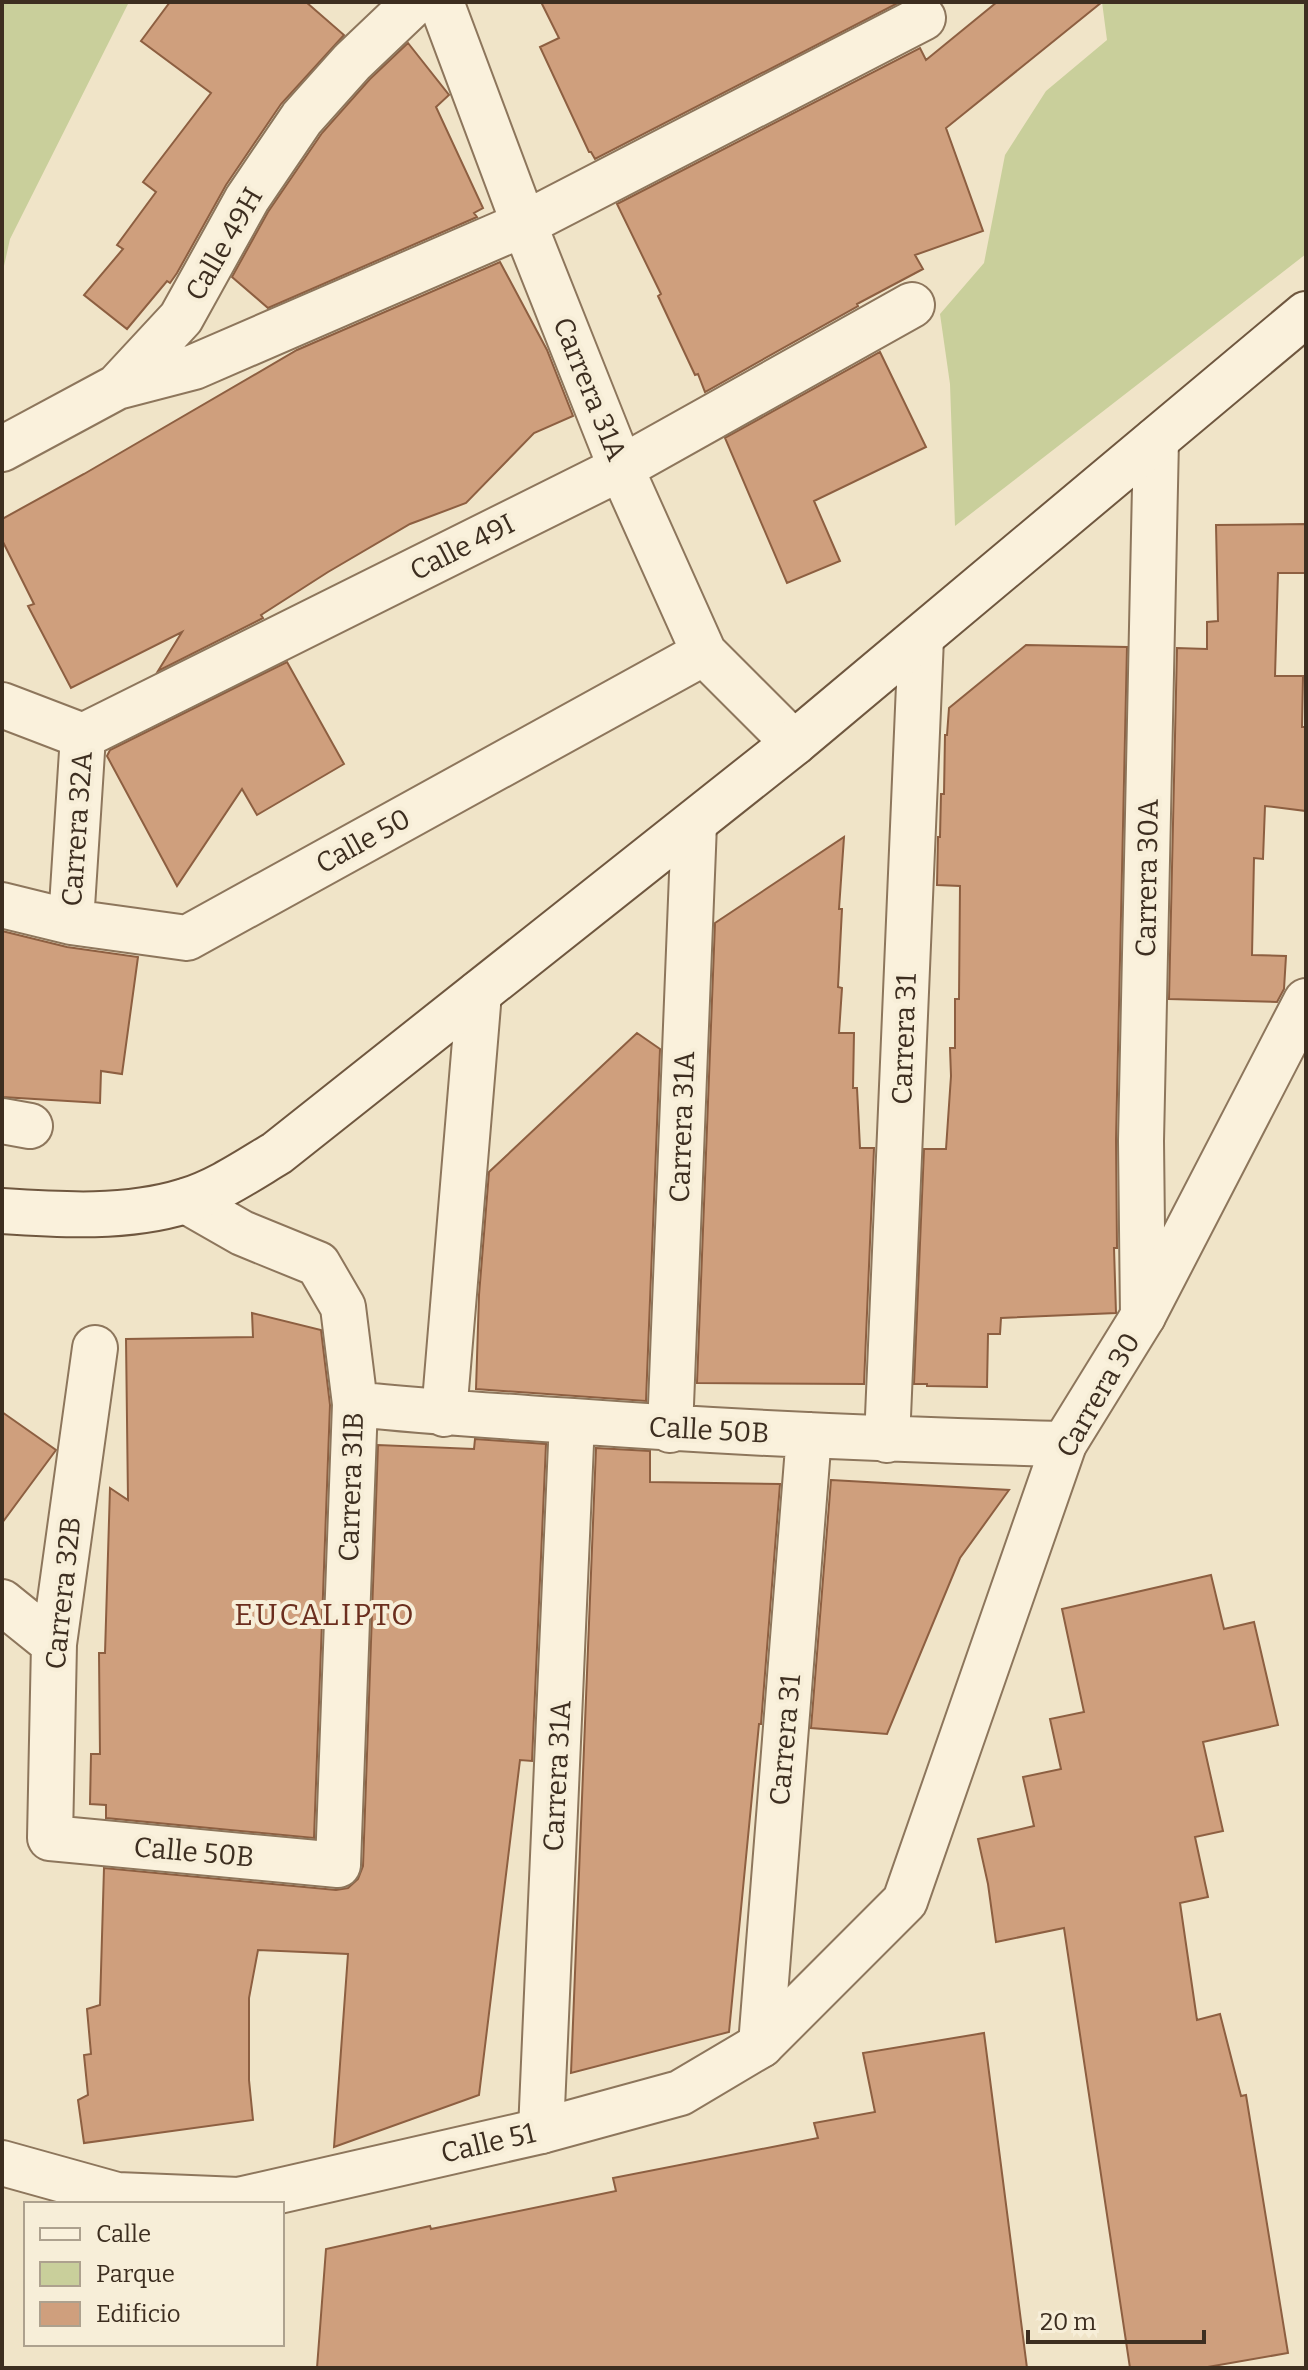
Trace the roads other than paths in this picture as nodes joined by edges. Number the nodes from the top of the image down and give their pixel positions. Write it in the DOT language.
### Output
graph roads {
  1 [pos="415,2"];
  2 [pos="441,2"];
  3 [pos="923,18"];
  4 [pos="524,224"];
  5 [pos="912,305"];
  6 [pos="1306,314"];
  7 [pos="117,387"];
  8 [pos="1156,440"];
  9 [pos="2,449"];
  10 [pos="621,468"];
  11 [pos="921,638"];
  12 [pos="704,653"];
  13 [pos="2,705"];
  14 [pos="83,736"];
  15 [pos="794,743"];
  16 [pos="694,824"];
  17 [pos="2,905"];
  18 [pos="71,922"];
  19 [pos="479,993"];
  20 [pos="1306,1001"];
  21 [pos="186,1201"];
  22 [pos="2,1211"];
  23 [pos="1143,1316"];
  24 [pos="95,1348"];
  25 [pos="355,1404"];
  26 [pos="444,1414"];
  27 [pos="572,1421"];
  28 [pos="670,1430"];
  29 [pos="809,1435"];
  30 [pos="887,1440"];
  31 [pos="1064,1444"];
  32 [pos="2,1602"];
  33 [pos="54,1644"];
  34 [pos="50,1838"];
  35 [pos="338,1865"];
  36 [pos="905,1901"];
  37 [pos="761,2045"];
  38 [pos="541,2131"];
  39 [pos="2,2163"];
  1 -- 7 [label="street, Calle 49H"];
  2 -- 4 [label="street, Carrera 31A"];
  3 -- 4 [label="street"];
  4 -- 7 [label="street"];
  4 -- 10 [label="street, Carrera 31A"];
  5 -- 10 [label="street, Calle 49I"];
  6 -- 8 [label="street"];
  7 -- 9 [label="street, Calle 49H"];
  8 -- 11 [label="street"];
  8 -- 23 [label="street, Carrera 30A"];
  10 -- 12 [label="street, Carrera 31A"];
  10 -- 14 [label="street, Calle 49I"];
  11 -- 15 [label="street"];
  11 -- 30 [label="street, Carrera 31"];
  12 -- 15 [label="street, Carrera 31A"];
  12 -- 18 [label="street, Calle 50"];
  13 -- 14 [label="street"];
  14 -- 18 [label="street, Carrera 32A"];
  15 -- 16 [label="street"];
  16 -- 19 [label="street"];
  16 -- 28 [label="street, Carrera 31A"];
  17 -- 18 [label="street, Calle 50"];
  19 -- 21 [label="street"];
  19 -- 26 [label="street"];
  20 -- 23 [label="street, Carrera 30"];
  21 -- 22 [label="street"];
  21 -- 25 [label="street, Carrera 31B"];
  23 -- 31 [label="street, Carrera 30"];
  24 -- 33 [label="street, Carrera 32B"];
  25 -- 26 [label="street, Calle 50B"];
  25 -- 35 [label="street, Carrera 31B"];
  26 -- 27 [label="street, Calle 50B"];
  27 -- 28 [label="street, Calle 50B"];
  27 -- 38 [label="street, Carrera 31A"];
  28 -- 29 [label="street, Calle 50B"];
  29 -- 30 [label="street, Calle 50B"];
  29 -- 37 [label="street, Carrera 31"];
  30 -- 31 [label="street, Calle 50B"];
  31 -- 36 [label="street, Carrera 30"];
  32 -- 33 [label="street"];
  33 -- 34 [label="street, Carrera 32B"];
  34 -- 35 [label="street, Calle 50B"];
  36 -- 37 [label="street, Calle 51"];
  37 -- 38 [label="street, Calle 51"];
  38 -- 39 [label="street, Calle 51"];
}
